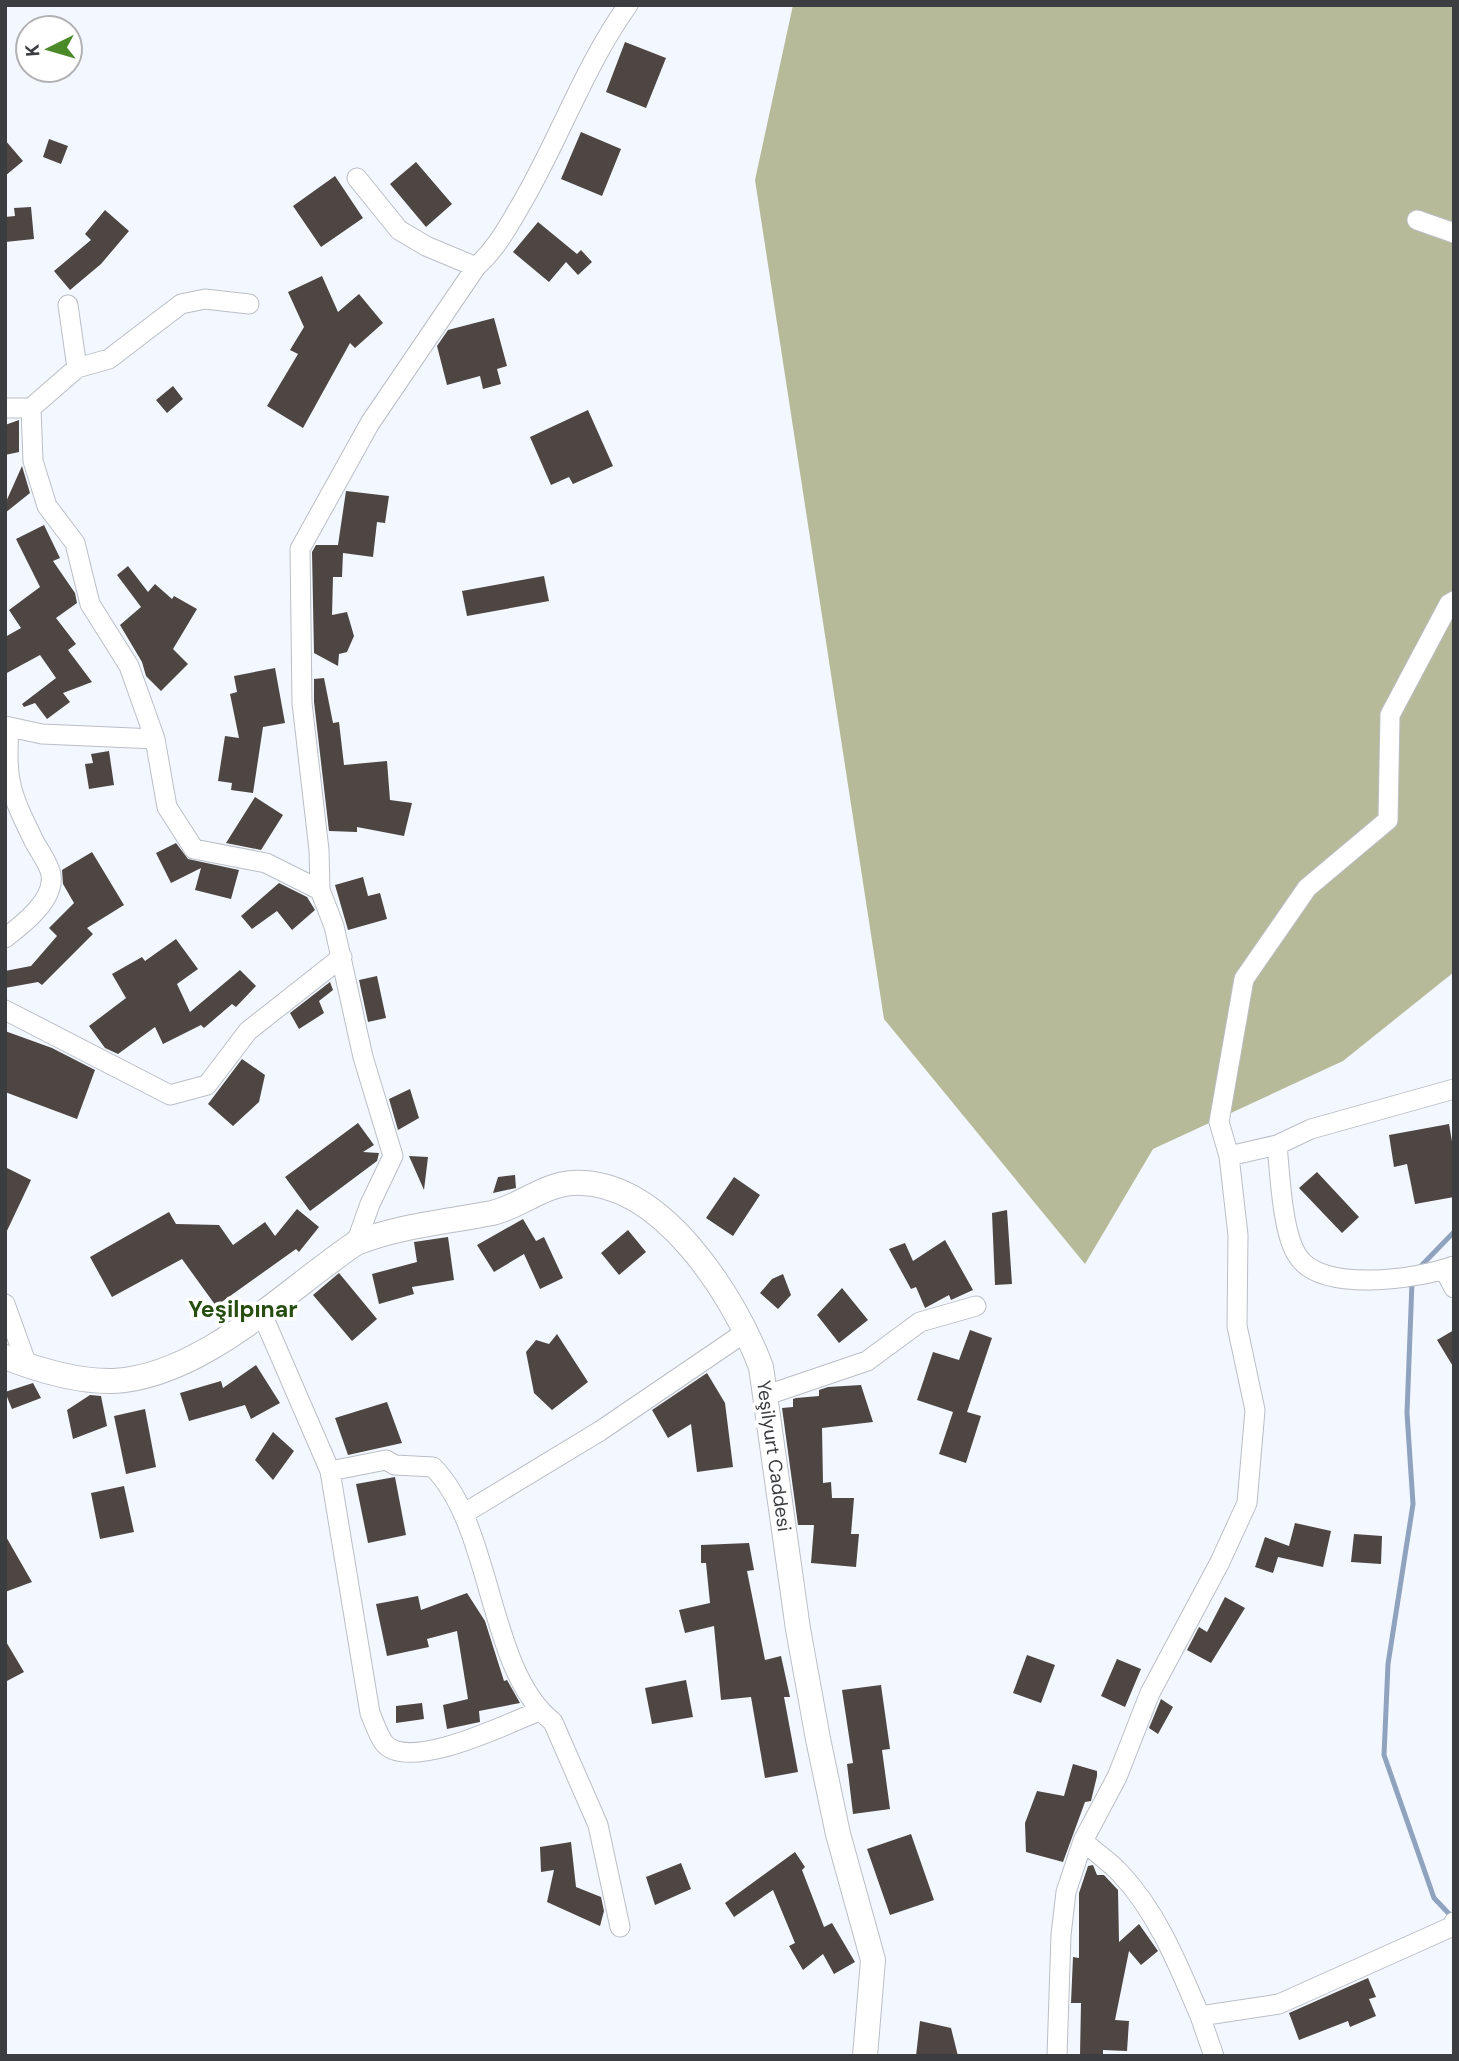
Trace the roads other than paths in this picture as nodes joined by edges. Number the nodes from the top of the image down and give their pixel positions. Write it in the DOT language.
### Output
graph roads {
  1 [pos="628,5"];
  2 [pos="357,178"];
  3 [pos="1418,220"];
  4 [pos="1454,233"];
  5 [pos="476,267"];
  6 [pos="248,304"];
  7 [pos="68,305"];
  8 [pos="76,368"];
  9 [pos="5,408"];
  10 [pos="31,408"];
  11 [pos="1454,601"];
  12 [pos="7,727"];
  13 [pos="155,739"];
  14 [pos="320,890"];
  15 [pos="5,938"];
  16 [pos="342,957"];
  17 [pos="5,1010"];
  18 [pos="1454,1089"];
  19 [pos="1277,1145"];
  20 [pos="1229,1156"];
  21 [pos="356,1243"];
  22 [pos="1449,1268"];
  23 [pos="1454,1288"];
  24 [pos="5,1304"];
  25 [pos="976,1306"];
  26 [pos="262,1314"];
  27 [pos="747,1331"];
  28 [pos="16,1361"];
  29 [pos="767,1395"];
  30 [pos="330,1471"];
  31 [pos="463,1514"];
  32 [pos="539,1711"];
  33 [pos="1083,1841"];
  34 [pos="1452,1926"];
  35 [pos="620,1927"];
  36 [pos="1200,2016"];
  37 [pos="865,2056"];
  38 [pos="1057,2056"];
  39 [pos="1214,2056"];
  1 -- 5 [label="street"];
  2 -- 5 [label="street"];
  3 -- 4 [label="street"];
  5 -- 14 [label="street"];
  6 -- 8 [label="street"];
  7 -- 8 [label="street"];
  8 -- 10 [label="street"];
  9 -- 10 [label="street"];
  10 -- 13 [label="street"];
  11 -- 20 [label="street"];
  12 -- 13 [label="street"];
  12 -- 15 [label="street"];
  13 -- 14 [label="street"];
  14 -- 16 [label="street"];
  16 -- 17 [label="street"];
  16 -- 21 [label="street"];
  18 -- 19 [label="street"];
  19 -- 20 [label="street"];
  19 -- 22 [label="street"];
  20 -- 33 [label="street"];
  21 -- 26 [label="main road, Yeşilyurt Caddesi"];
  21 -- 27 [label="main road, Yeşilyurt Caddesi"];
  22 -- 23 [label="street"];
  24 -- 28 [label="street"];
  25 -- 29 [label="street"];
  26 -- 28 [label="main road, Yeşilyurt Caddesi"];
  26 -- 30 [label="street"];
  27 -- 29 [label="main road, Yeşilyurt Caddesi"];
  27 -- 31 [label="street"];
  29 -- 37 [label="main road, Yeşilyurt Caddesi"];
  30 -- 31 [label="street"];
  30 -- 32 [label="street"];
  31 -- 32 [label="street"];
  32 -- 35 [label="street"];
  33 -- 36 [label="street"];
  33 -- 38 [label="street"];
  34 -- 36 [label="street"];
  36 -- 39 [label="street"];
}
